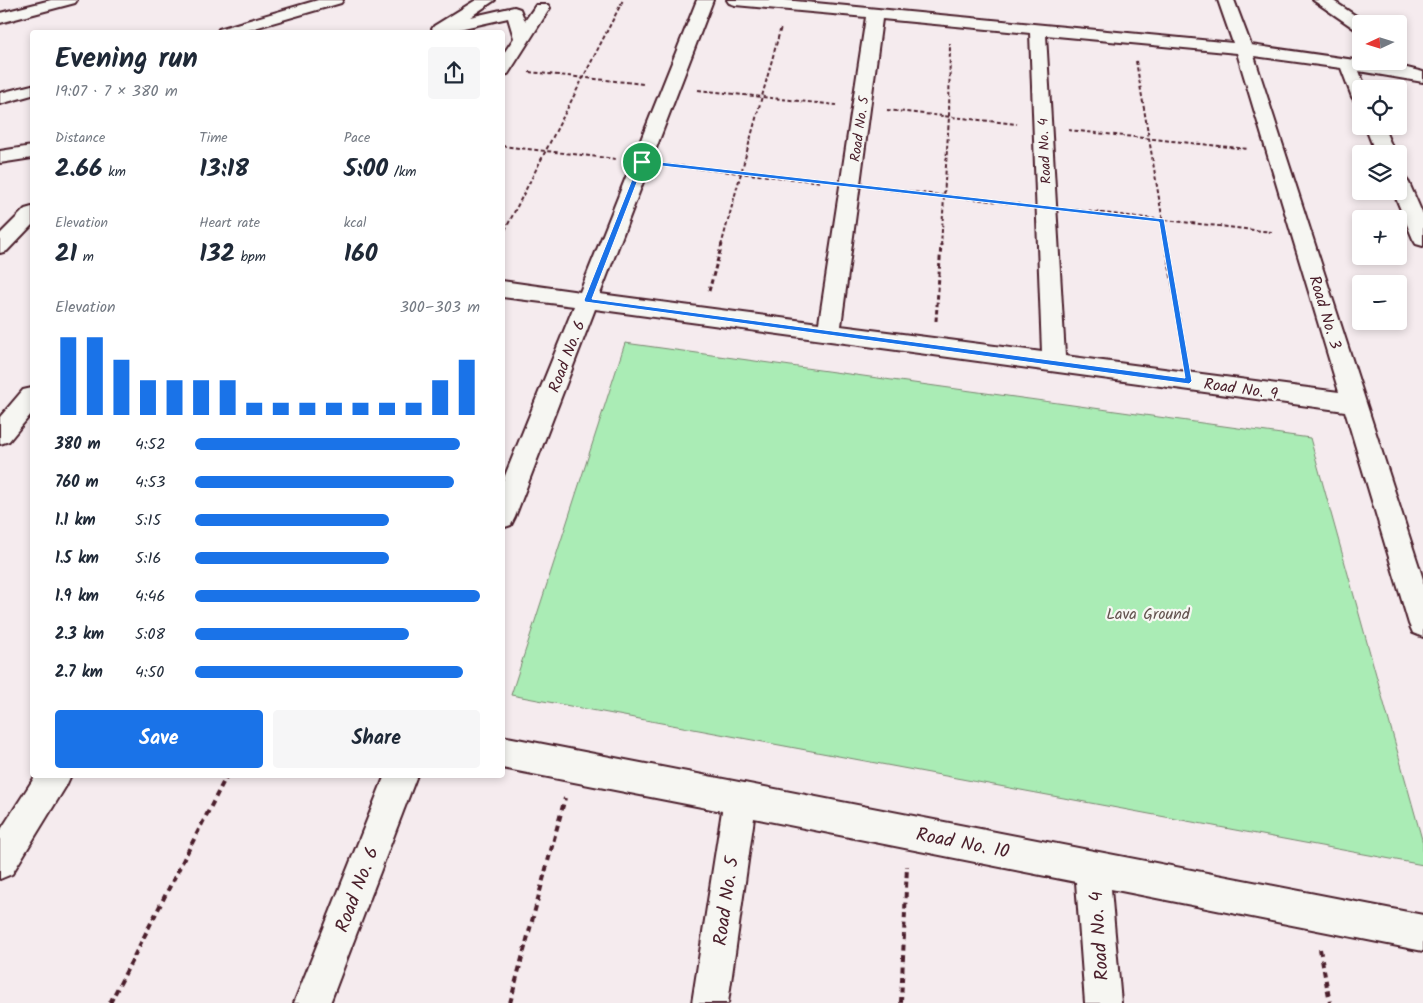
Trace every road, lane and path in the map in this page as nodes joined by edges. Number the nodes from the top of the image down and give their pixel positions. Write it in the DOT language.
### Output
graph roads {
  1 [pos="69,0"];
  2 [pos="335,0"];
  3 [pos="487,0"];
  4 [pos="497,0"];
  5 [pos="623,0"];
  6 [pos="705,0"];
  7 [pos="735,0"];
  8 [pos="1226,0"];
  9 [pos="1321,0"];
  10 [pos="543,4"];
  11 [pos="787,5"];
  12 [pos="875,14"];
  13 [pos="0,18"];
  14 [pos="1352,20"];
  15 [pos="951,21"];
  16 [pos="232,30"];
  17 [pos="437,30"];
  18 [pos="439,30"];
  19 [pos="1038,30"];
  20 [pos="522,39"];
  21 [pos="1132,39"];
  22 [pos="1244,49"];
  23 [pos="1408,57"];
  24 [pos="505,65"];
  25 [pos="1348,65"];
  26 [pos="1423,67"];
  27 [pos="1423,76"];
  28 [pos="1354,80"];
  29 [pos="30,91"];
  30 [pos="0,99"];
  31 [pos="505,146"];
  32 [pos="546,151"];
  33 [pos="30,152"];
  34 [pos="0,157"];
  35 [pos="642,162"];
  36 [pos="741,173"];
  37 [pos="851,186"];
  38 [pos="945,196"];
  39 [pos="1406,200"];
  40 [pos="1047,207"];
  41 [pos="30,216"];
  42 [pos="1162,220"];
  43 [pos="505,230"];
  44 [pos="1302,236"];
  45 [pos="1423,239"];
  46 [pos="0,246"];
  47 [pos="505,289"];
  48 [pos="588,300"];
  49 [pos="702,316"];
  50 [pos="830,333"];
  51 [pos="934,347"];
  52 [pos="1054,363"];
  53 [pos="1189,381"];
  54 [pos="30,399"];
  55 [pos="1354,403"];
  56 [pos="0,434"];
  57 [pos="505,509"];
  58 [pos="1423,624"];
  59 [pos="505,753"];
  60 [pos="574,766"];
  61 [pos="53,778"];
  62 [pos="225,778"];
  63 [pos="400,778"];
  64 [pos="740,799"];
  65 [pos="908,832"];
  66 [pos="0,862"];
  67 [pos="1092,868"];
  68 [pos="1313,912"];
  69 [pos="1423,933"];
  70 [pos="110,1003"];
  71 [pos="312,1003"];
  72 [pos="510,1003"];
  73 [pos="710,1003"];
  74 [pos="901,1003"];
  75 [pos="1103,1003"];
  76 [pos="1330,1003"];
  1 -- 13 [label="street"];
  2 -- 16 [label="street"];
  3 -- 17 [label="street"];
  4 -- 10 [label="street"];
  5 -- 32 [label="path"];
  6 -- 35 [label="street, Road No. 6"];
  7 -- 11 [label="street"];
  8 -- 22 [label="street, Road No. 3"];
  9 -- 14 [label="street"];
  10 -- 20 [label="street"];
  11 -- 12 [label="street"];
  11 -- 36 [label="path"];
  12 -- 15 [label="street"];
  12 -- 37 [label="street, Road No. 5"];
  15 -- 19 [label="street"];
  15 -- 38 [label="path"];
  18 -- 20 [label="street"];
  19 -- 21 [label="street"];
  19 -- 40 [label="street, Road No. 4"];
  20 -- 24 [label="street"];
  21 -- 22 [label="street"];
  21 -- 42 [label="path"];
  22 -- 25 [label="street"];
  22 -- 44 [label="street, Road No. 3"];
  23 -- 26 [label="street"];
  25 -- 27 [label="street"];
  25 -- 28 [label="street"];
  29 -- 30 [label="street"];
  31 -- 32 [label="path"];
  32 -- 35 [label="path"];
  32 -- 43 [label="path"];
  33 -- 34 [label="street"];
  35 -- 36 [label="path"];
  35 -- 48 [label="street, Road No. 6"];
  36 -- 37 [label="path"];
  36 -- 49 [label="path"];
  37 -- 38 [label="path"];
  37 -- 50 [label="street, Road No. 5"];
  38 -- 40 [label="path"];
  38 -- 51 [label="path"];
  39 -- 45 [label="street"];
  40 -- 42 [label="path"];
  40 -- 52 [label="street, Road No. 4"];
  41 -- 46 [label="street"];
  42 -- 44 [label="path"];
  42 -- 53 [label="path"];
  44 -- 55 [label="street, Road No. 3"];
  47 -- 48 [label="street, Road No. 9"];
  48 -- 49 [label="street, Road No. 9"];
  48 -- 57 [label="street, Road No. 6"];
  49 -- 50 [label="street, Road No. 9"];
  50 -- 51 [label="street, Road No. 9"];
  51 -- 52 [label="street, Road No. 9"];
  52 -- 53 [label="street, Road No. 9"];
  53 -- 55 [label="street, Road No. 9"];
  54 -- 56 [label="street"];
  55 -- 58 [label="street, Road No. 3"];
  59 -- 60 [label="street, Road No. 10"];
  60 -- 64 [label="street, Road No. 10"];
  60 -- 72 [label="path"];
  61 -- 66 [label="street"];
  62 -- 70 [label="path"];
  63 -- 71 [label="street, Road No. 6"];
  64 -- 65 [label="street, Road No. 10"];
  64 -- 73 [label="street, Road No. 5"];
  65 -- 67 [label="street, Road No. 10"];
  65 -- 74 [label="path"];
  67 -- 68 [label="street, Road No. 10"];
  67 -- 75 [label="street, Road No. 4"];
  68 -- 69 [label="street, Road No. 10"];
  68 -- 76 [label="path"];
}
